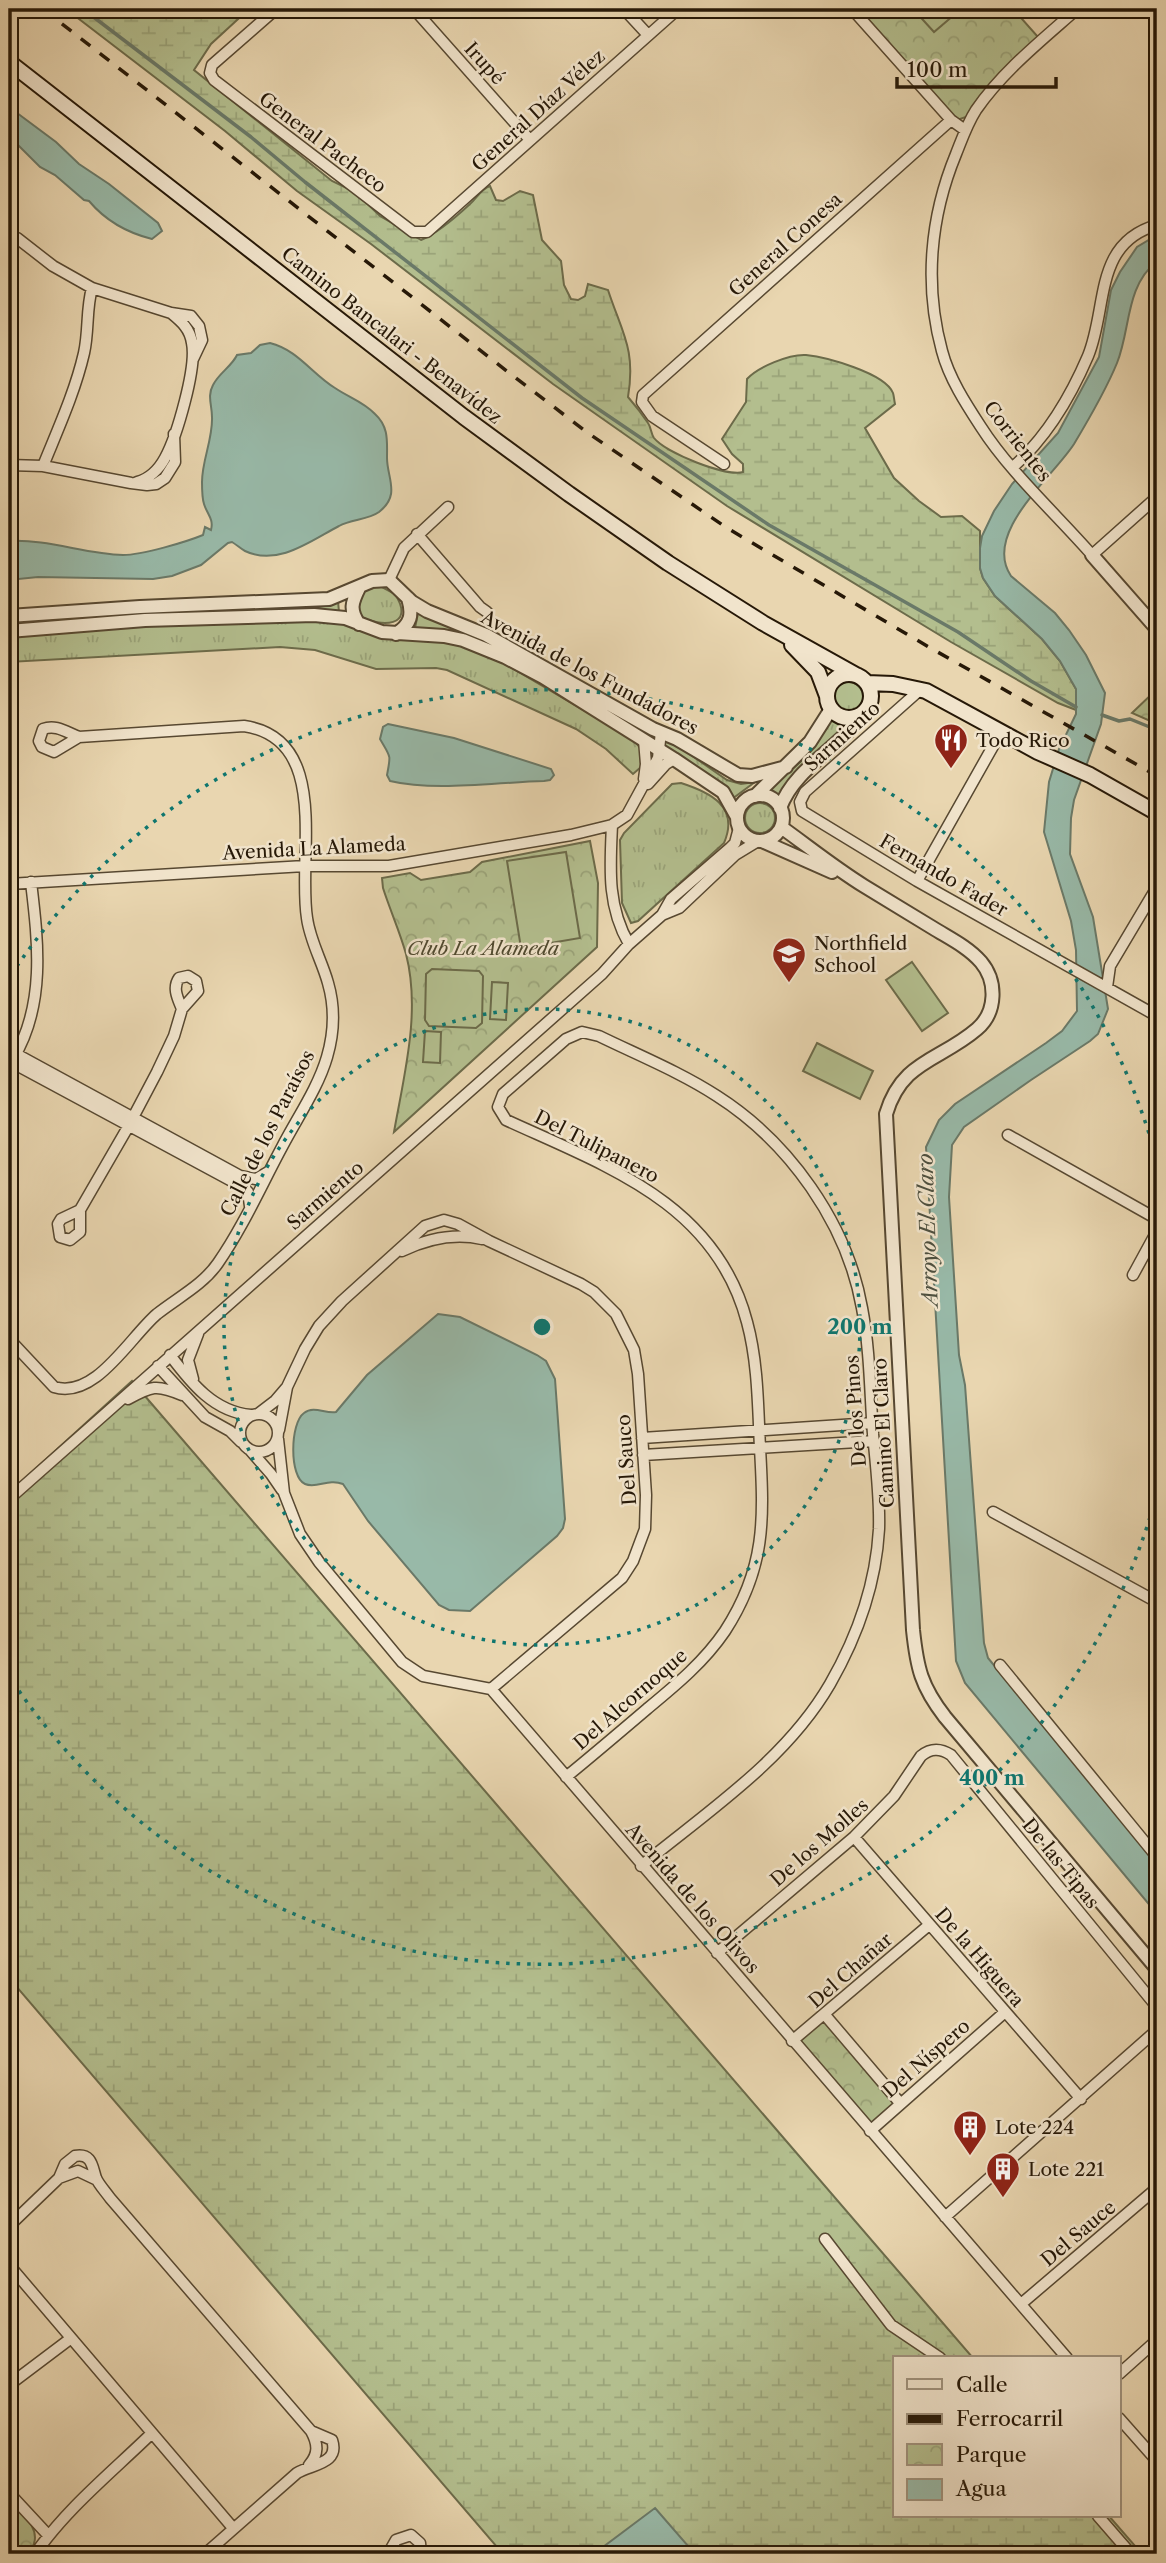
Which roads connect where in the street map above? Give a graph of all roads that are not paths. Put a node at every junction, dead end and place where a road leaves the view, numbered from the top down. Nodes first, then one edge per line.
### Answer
1 (276, 9) edge
2 (414, 9) edge
3 (624, 9) edge
4 (678, 9) edge
5 (852, 9) edge
6 (1077, 9) edge
7 (648, 35) junction
8 (9, 62) edge
9 (951, 120) junction
10 (965, 130) junction
11 (530, 140) junction
12 (1157, 225) edge
13 (420, 233) joint
14 (11, 235) edge
15 (92, 288) junction
16 (724, 464) dead end
17 (9, 465) edge
18 (43, 466) junction
19 (1015, 470) junction
20 (1157, 497) edge
21 (448, 507) dead end
22 (417, 534) junction
23 (1092, 555) junction
24 (389, 580) junction
25 (359, 587) junction
26 (408, 598) junction
27 (487, 612) dead end
28 (9, 616) edge
29 (763, 623) junction
30 (359, 624) junction
31 (1157, 629) edge
32 (9, 631) edge
33 (397, 634) junction
34 (862, 679) junction
35 (918, 689) junction
36 (830, 704) junction
37 (867, 708) junction
38 (661, 732) junction
39 (1001, 732) junction
40 (79, 737) dead end
41 (644, 740) junction
42 (659, 750) junction
43 (674, 759) junction
44 (786, 766) junction
45 (642, 789) junction
46 (755, 796) junction
47 (780, 808) junction
48 (1157, 813) edge
49 (806, 815) joint
50 (738, 822) junction
51 (612, 825) junction
52 (781, 827) junction
53 (760, 841) junction
54 (305, 866) junction
55 (917, 881) junction
56 (31, 882) junction
57 (9, 884) edge
58 (861, 884) junction
59 (1157, 887) edge
60 (662, 915) junction
61 (629, 944) junction
62 (1107, 987) junction
63 (182, 1009) dead end
64 (1157, 1016) edge
65 (12, 1060) edge
66 (498, 1107) joint
67 (130, 1122) junction
68 (1008, 1135) dead end
69 (268, 1172) junction
70 (250, 1207) junction
71 (79, 1210) dead end
72 (1157, 1219) edge
73 (1157, 1231) edge
74 (489, 1241) junction
75 (395, 1254) junction
76 (1133, 1275) dead end
77 (204, 1325) junction
78 (9, 1339) edge
79 (170, 1355) junction
80 (158, 1366) junction
81 (196, 1386) junction
82 (287, 1387) junction
83 (186, 1396) junction
84 (107, 1412) junction
85 (255, 1414) junction
86 (872, 1423) junction
87 (759, 1431) junction
88 (278, 1436) junction
89 (642, 1438) junction
90 (874, 1440) junction
91 (246, 1447) junction
92 (760, 1447) junction
93 (643, 1455) junction
94 (284, 1493) junction
95 (9, 1499) edge
96 (993, 1512) dead end
97 (1157, 1602) edge
98 (1000, 1665) dead end
99 (491, 1689) junction
100 (933, 1750) joint
101 (566, 1777) junction
102 (854, 1837) junction
103 (1157, 1857) edge
104 (641, 1866) junction
105 (929, 1925) junction
106 (717, 1953) junction
107 (1157, 1969) edge
108 (1157, 2007) edge
109 (1005, 2012) junction
110 (825, 2015) junction
111 (1157, 2030) edge
112 (792, 2041) junction
113 (1081, 2099) junction
114 (900, 2103) junction
115 (870, 2131) junction
116 (59, 2178) junction
117 (97, 2180) junction
118 (1157, 2188) edge
119 (945, 2217) junction
120 (9, 2226) edge
121 (825, 2239) dead end
122 (9, 2265) edge
123 (1021, 2304) junction
124 (70, 2339) junction
125 (1157, 2340) edge
126 (937, 2356) edge
127 (1065, 2356) edge
128 (1120, 2373) edge
129 (9, 2385) edge
130 (1120, 2419) edge
131 (311, 2431) junction
132 (152, 2433) junction
133 (1157, 2461) edge
134 (309, 2465) junction
135 (9, 2493) edge
136 (1100, 2518) edge
137 (233, 2528) junction
138 (48, 2535) junction
139 (9, 2551) edge
140 (13, 2554) edge
141 (35, 2554) edge
142 (205, 2554) edge
143 (388, 2554) edge
144 (421, 2554) edge
145 (1131, 2554) edge

1 - 13 street, General Pacheco
2 - 11 street, Irupé
3 - 7 street
4 - 7 street, General Díaz Vélez
5 - 9 street
6 - 10 street
7 - 11 street, General Díaz Vélez
8 - 29 main road, Camino Bancalari - Benavídez
9 - 10 street
9 - 16 street, General Conesa
10 - 19 street, Corrientes
11 - 13 street, General Díaz Vélez
12 - 19 street
14 - 15 street
15 - 18 street
15 - 18 street
17 - 18 street
19 - 23 street, Corrientes
20 - 23 street
21 - 22 street
22 - 24 street
22 - 27 street
23 - 31 street
24 - 25 street
24 - 26 street, Avenida de los Fundadores
25 - 28 street
25 - 30 street
26 - 33 street
26 - 38 street, Avenida de los Fundadores
29 - 34 main road, Camino Bancalari - Benavídez
29 - 36 main road, Camino Bancalari - Benavídez
30 - 32 street, Avenida de los Fundadores
30 - 33 street, Avenida de los Fundadores
33 - 41 street, Avenida de los Fundadores
34 - 35 main road
34 - 36 main road
34 - 37 main road
35 - 37 main road
35 - 39 main road
35 - 49 street, Sarmiento
36 - 37 main road
36 - 44 street
37 - 47 street
38 - 42 street
38 - 44 street, Avenida de los Fundadores
39 - 48 main road
39 - 55 street
40 - 54 street, Calle de los Paraísos
41 - 42 street, Avenida de los Fundadores
41 - 45 street
42 - 43 street, Avenida de los Fundadores
42 - 45 street
43 - 45 street
43 - 50 street, Avenida de los Fundadores
44 - 46 street
45 - 51 street
46 - 47 street
46 - 50 street
47 - 52 street
49 - 55 street, Fernando Fader
50 - 53 street
50 - 60 street, Sarmiento
51 - 54 street, Avenida La Alameda
51 - 61 street
52 - 53 street
52 - 58 street, Camino El Claro
53 - 58 street, Camino El Claro
53 - 60 street, Sarmiento
54 - 56 street, Avenida La Alameda
54 - 69 street, Calle de los Paraísos
55 - 62 street, Fernando Fader
56 - 57 street, Avenida La Alameda
56 - 65 street
58 - 107 street, Camino El Claro
59 - 62 street
60 - 61 street, Sarmiento
61 - 77 street, Sarmiento
62 - 64 street
63 - 67 street
65 - 67 street
66 - 86 street, De los Pinos
66 - 87 street, Del Tulipanero
67 - 69 street
67 - 70 street
67 - 71 street
68 - 72 street
69 - 70 street, Calle de los Paraísos
70 - 78 street, Calle de los Paraísos
73 - 76 street
74 - 75 street, Del Sauco
74 - 75 street, Del Sauco
74 - 89 street, Del Sauco
75 - 82 street, Del Sauco
77 - 79 street, Sarmiento
77 - 81 street
79 - 80 street, Sarmiento
79 - 81 street
80 - 83 street
80 - 84 street, Sarmiento
81 - 85 street
82 - 85 street
82 - 88 street
83 - 84 street
83 - 91 street
84 - 95 street, Sarmiento
85 - 88 street
85 - 91 street
86 - 87 street
86 - 90 street, De los Pinos
87 - 89 street
87 - 92 street, Del Tulipanero
88 - 91 street
88 - 94 street
89 - 93 street, Del Sauco
90 - 92 street
90 - 104 street, De los Pinos
91 - 94 street
92 - 93 street
92 - 101 street, Del Alcornoque
93 - 99 street, Del Sauco
94 - 99 street
96 - 97 street
98 - 103 street
99 - 101 street, Avenida de los Olivos
100 - 102 street, De los Molles
100 - 108 street, De las Tipas
101 - 104 street, Avenida de los Olivos
102 - 105 street, De la Higuera
102 - 106 street, De los Molles
104 - 106 street, Avenida de los Olivos
105 - 109 street, De la Higuera
105 - 110 street, Del Chañar
106 - 112 street, Avenida de los Olivos
109 - 113 street, De la Higuera
109 - 114 street, Del Níspero
110 - 112 street, Del Chañar
110 - 114 street
111 - 113 street
112 - 115 street, Avenida de los Olivos
113 - 119 street
114 - 115 street, Del Níspero
115 - 119 street, Avenida de los Olivos
116 - 117 street
116 - 117 street
116 - 120 street
117 - 131 street
118 - 123 street, Del Sauce
119 - 123 street, Avenida de los Olivos
121 - 126 street
122 - 124 street
123 - 127 street, Avenida de los Olivos
124 - 129 street
124 - 132 street
125 - 128 street
130 - 133 street
131 - 134 street
131 - 134 street
132 - 137 street
132 - 138 street
134 - 137 street
135 - 138 street
136 - 145 street
137 - 142 street
138 - 141 street
139 - 140 street
143 - 144 street

